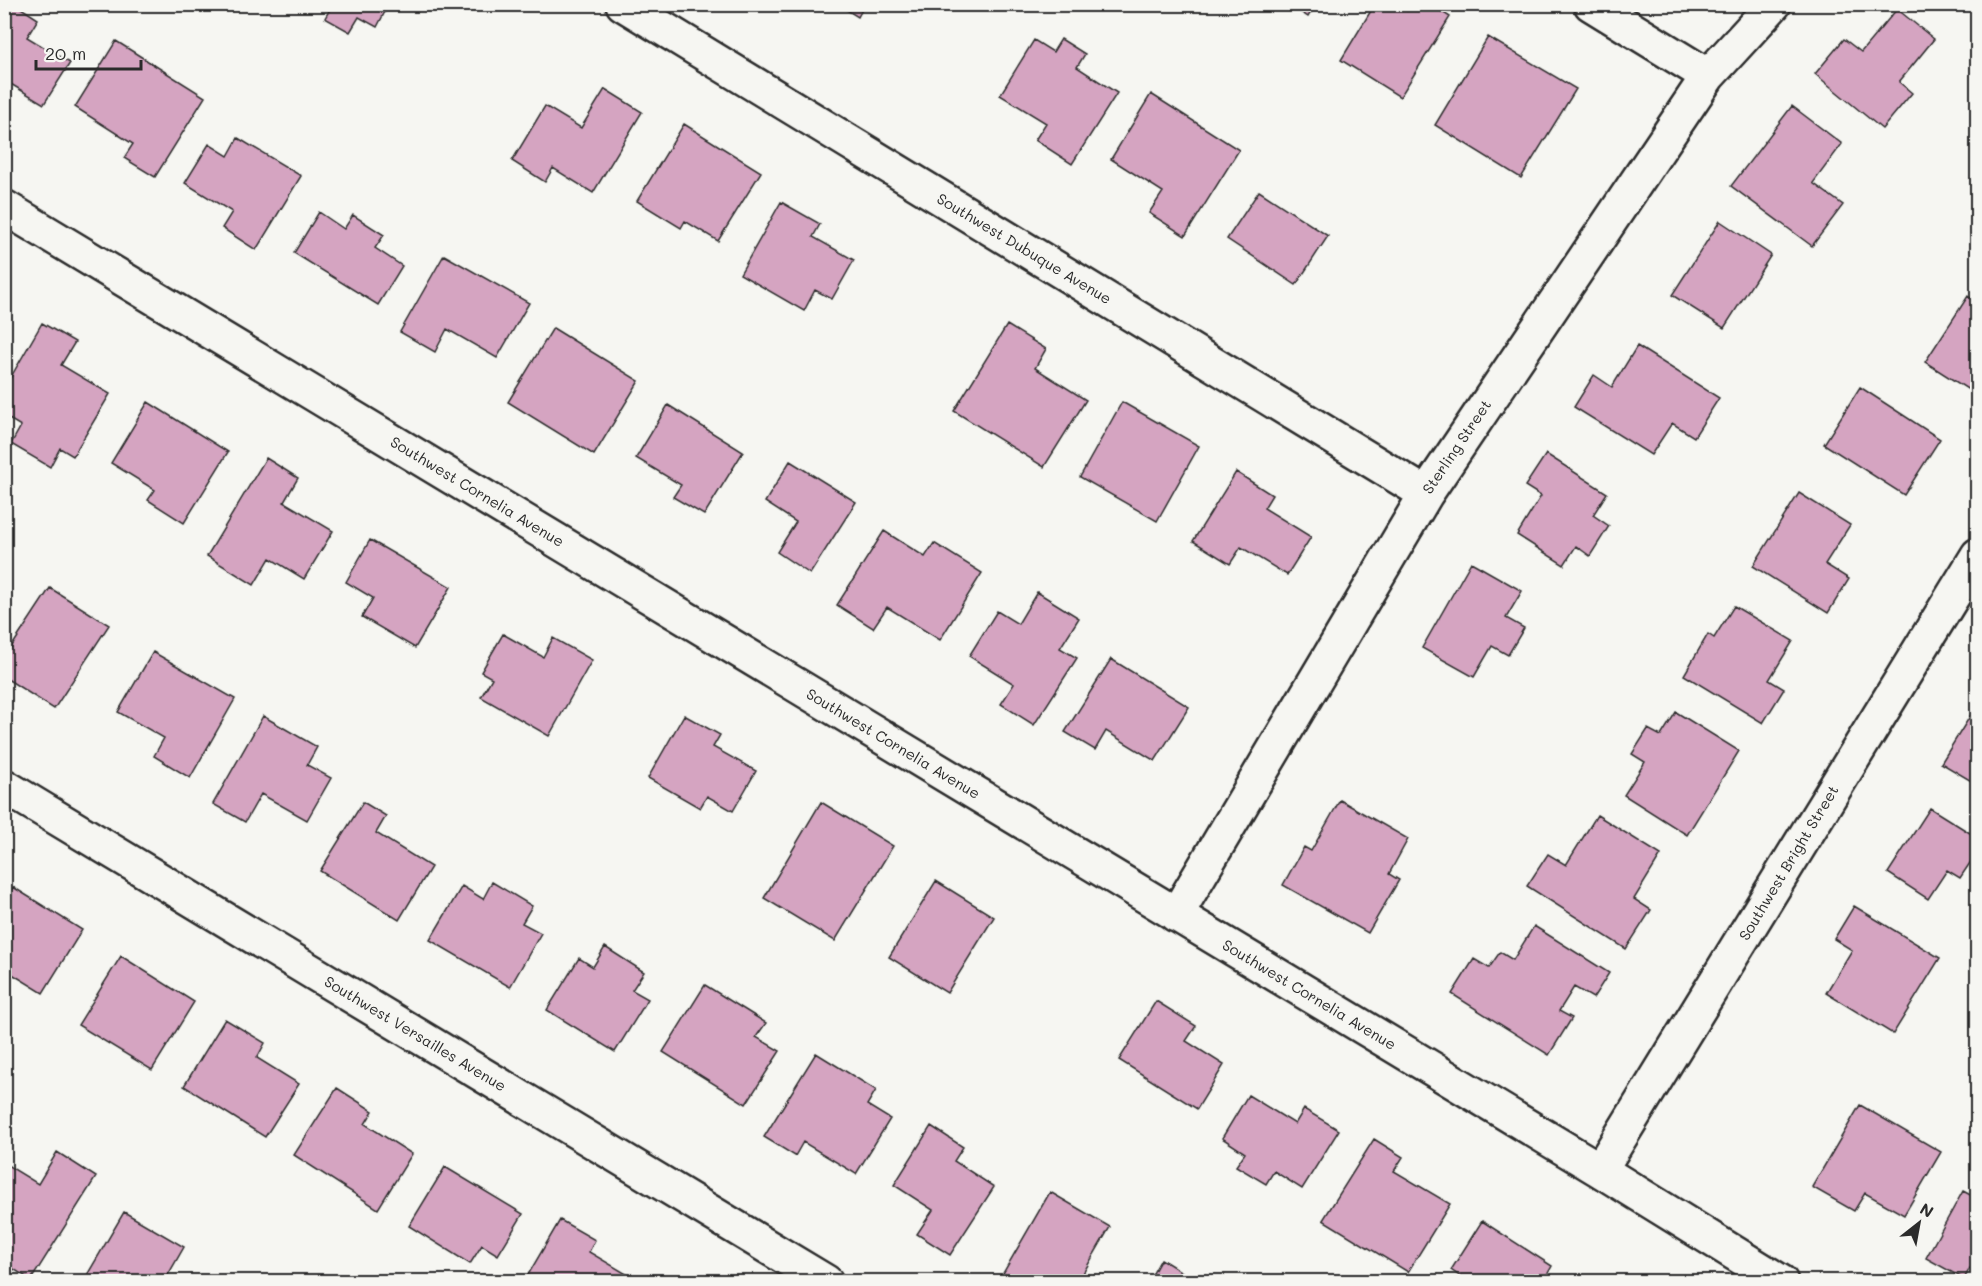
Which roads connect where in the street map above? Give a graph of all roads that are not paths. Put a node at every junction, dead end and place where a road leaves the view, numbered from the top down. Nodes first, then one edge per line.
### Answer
1 (623, 4) edge
2 (1592, 4) edge
3 (1774, 4) edge
4 (1708, 75) junction
5 (4, 207) edge
6 (1425, 494) junction
7 (1977, 555) edge
8 (4, 786) edge
9 (1176, 915) junction
10 (1600, 1170) junction
11 (826, 1281) edge
12 (1781, 1281) edge

1 - 6 street, Southwest Dubuque Avenue
2 - 4 street
3 - 4 street, Sterling Street
4 - 6 street, Sterling Street
5 - 9 street, Southwest Cornelia Avenue
6 - 9 street, Sterling Street
7 - 10 street, Southwest Bright Street
8 - 11 street, Southwest Versailles Avenue
9 - 10 street, Southwest Cornelia Avenue
10 - 12 street, Southwest Cornelia Avenue

